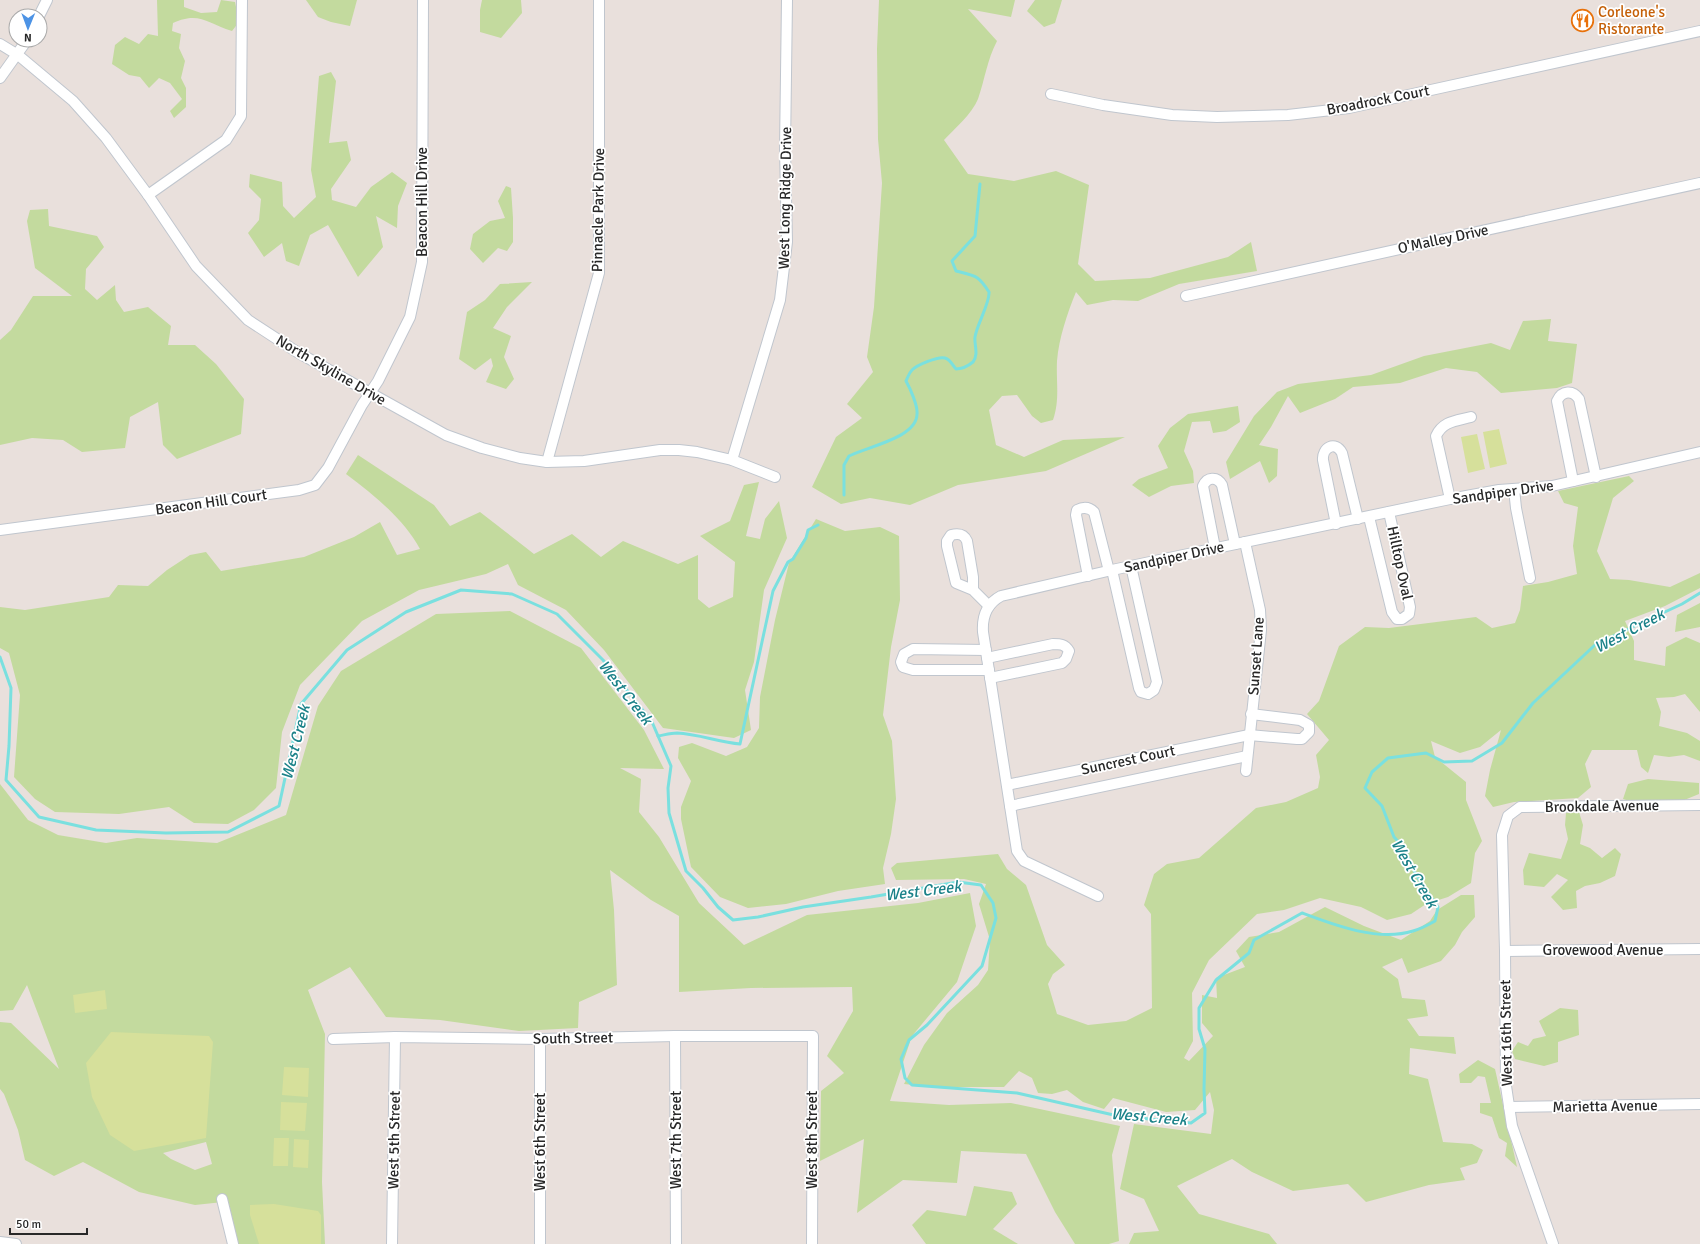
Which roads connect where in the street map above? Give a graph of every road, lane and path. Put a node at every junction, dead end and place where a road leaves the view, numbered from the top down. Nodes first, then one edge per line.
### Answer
1 (242, 0) edge
2 (423, 0) edge
3 (600, 0) edge
4 (787, 0) edge
5 (1700, 31) edge
6 (0, 44) edge
7 (22, 48) edge
8 (18, 55) junction
9 (0, 78) edge
10 (1051, 94) dead end
11 (1700, 183) edge
12 (148, 195) junction
13 (1186, 296) dead end
14 (370, 393) junction
15 (1471, 417) dead end
16 (1700, 452) edge
17 (732, 460) junction
18 (547, 462) junction
19 (775, 477) dead end
20 (1596, 477) junction
21 (1573, 481) junction
22 (1514, 489) junction
23 (1450, 499) junction
24 (1389, 512) junction
25 (1369, 517) junction
26 (1358, 519) junction
27 (1336, 524) junction
28 (0, 530) edge
29 (1240, 543) junction
30 (1215, 548) junction
31 (1131, 566) junction
32 (1110, 570) junction
33 (1088, 576) junction
34 (1530, 578) dead end
35 (973, 590) junction
36 (989, 606) junction
37 (986, 654) junction
38 (989, 674) junction
39 (1251, 714) junction
40 (1249, 735) junction
41 (1247, 756) junction
42 (1246, 772) dead end
43 (1007, 785) junction
44 (1700, 805) edge
45 (1010, 806) junction
46 (1508, 816) joint
47 (1098, 896) dead end
48 (1700, 949) edge
49 (1505, 951) junction
50 (675, 1036) junction
51 (813, 1036) joint
52 (395, 1037) junction
53 (332, 1039) dead end
54 (540, 1039) junction
55 (1700, 1104) edge
56 (1509, 1107) junction
57 (222, 1199) dead end
58 (0, 1242) edge
59 (16, 1244) edge
60 (233, 1244) edge
61 (392, 1244) edge
62 (540, 1244) edge
63 (676, 1244) edge
64 (812, 1244) edge
65 (1553, 1244) edge

1 - 12 street
2 - 14 street, Beacon Hill Drive
3 - 18 street, Pinnacle Park Drive
4 - 17 street, West Long Ridge Drive
5 - 10 street, Broadrock Court
6 - 8 street, North Skyline Drive
7 - 8 street
8 - 9 street
8 - 12 street, North Skyline Drive
11 - 13 street, O'Malley Drive
12 - 14 street, North Skyline Drive
14 - 18 street, North Skyline Drive
14 - 28 street, Beacon Hill Court
15 - 23 street
16 - 20 street, Sandpiper Drive
17 - 18 street, North Skyline Drive
17 - 19 street, North Skyline Drive
20 - 21 street, Sandpiper Drive
20 - 21 street
21 - 22 street, Sandpiper Drive
22 - 23 street, Sandpiper Drive
22 - 34 street
23 - 24 street, Sandpiper Drive
24 - 25 street, Sandpiper Drive
24 - 25 street, Hilltop Oval
25 - 26 street, Sandpiper Drive
26 - 27 street, Sandpiper Drive
26 - 27 street
27 - 29 street, Sandpiper Drive
29 - 30 street, Sandpiper Drive
29 - 30 street, Sunset Lane
29 - 39 street, Sunset Lane
30 - 31 street, Sandpiper Drive
31 - 32 street, Sandpiper Drive
31 - 32 street
32 - 33 street, Sandpiper Drive
32 - 33 street
33 - 36 street, Sandpiper Drive
35 - 35 street
35 - 36 street
36 - 37 street
37 - 38 street
37 - 38 street
37 - 38 street
38 - 43 street
39 - 40 street, Sunset Lane
39 - 40 street, Suncrest Court
40 - 41 street, Sunset Lane
40 - 43 street, Suncrest Court
41 - 42 street, Sunset Lane
41 - 45 street
43 - 45 street
44 - 46 street, Brookdale Avenue
45 - 47 street
46 - 49 street, West 16th Street
48 - 49 street, Grovewood Avenue
49 - 56 street, West 16th Street
50 - 51 street, South Street
50 - 54 street, South Street
50 - 63 street, West 7th Street
51 - 64 street, West 8th Street
52 - 53 street, South Street
52 - 54 street, South Street
52 - 61 street, West 5th Street
54 - 62 street, West 6th Street
55 - 56 street, Marietta Avenue
56 - 65 street, West 16th Street
57 - 60 street
58 - 59 street

